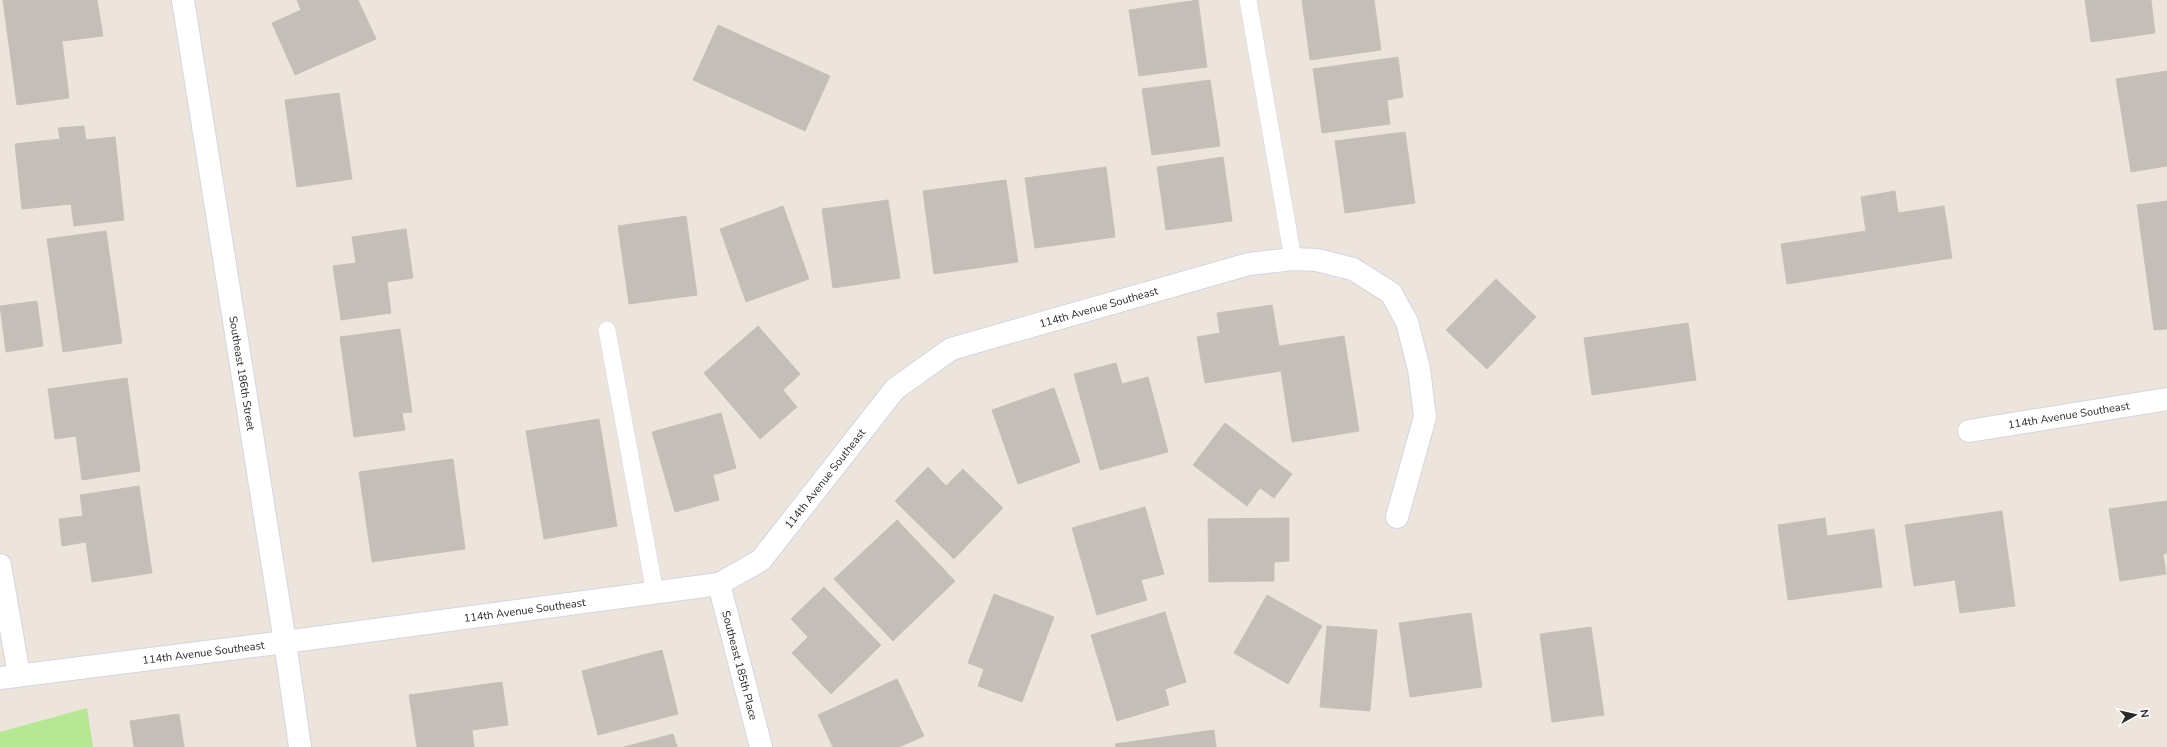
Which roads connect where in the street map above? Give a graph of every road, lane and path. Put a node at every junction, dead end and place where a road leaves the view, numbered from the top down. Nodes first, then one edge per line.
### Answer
1 (183, 0) edge
2 (1248, 0) edge
3 (1293, 259) junction
4 (607, 330) dead end
5 (2167, 399) edge
6 (1969, 431) dead end
7 (1397, 517) dead end
8 (0, 565) edge
9 (719, 584) junction
10 (655, 593) junction
11 (285, 642) junction
12 (9, 677) edge
13 (300, 747) edge
14 (761, 747) edge

1 - 11 street, Southeast 186th Street
2 - 3 lane
3 - 7 street, 114th Avenue Southeast
3 - 9 street, 114th Avenue Southeast
4 - 10 lane
5 - 6 street, 114th Avenue Southeast
8 - 12 street
9 - 10 street, 114th Avenue Southeast
9 - 14 street, Southeast 185th Place
10 - 11 street, 114th Avenue Southeast
11 - 12 street, 114th Avenue Southeast
11 - 13 street, Southeast 186th Street

